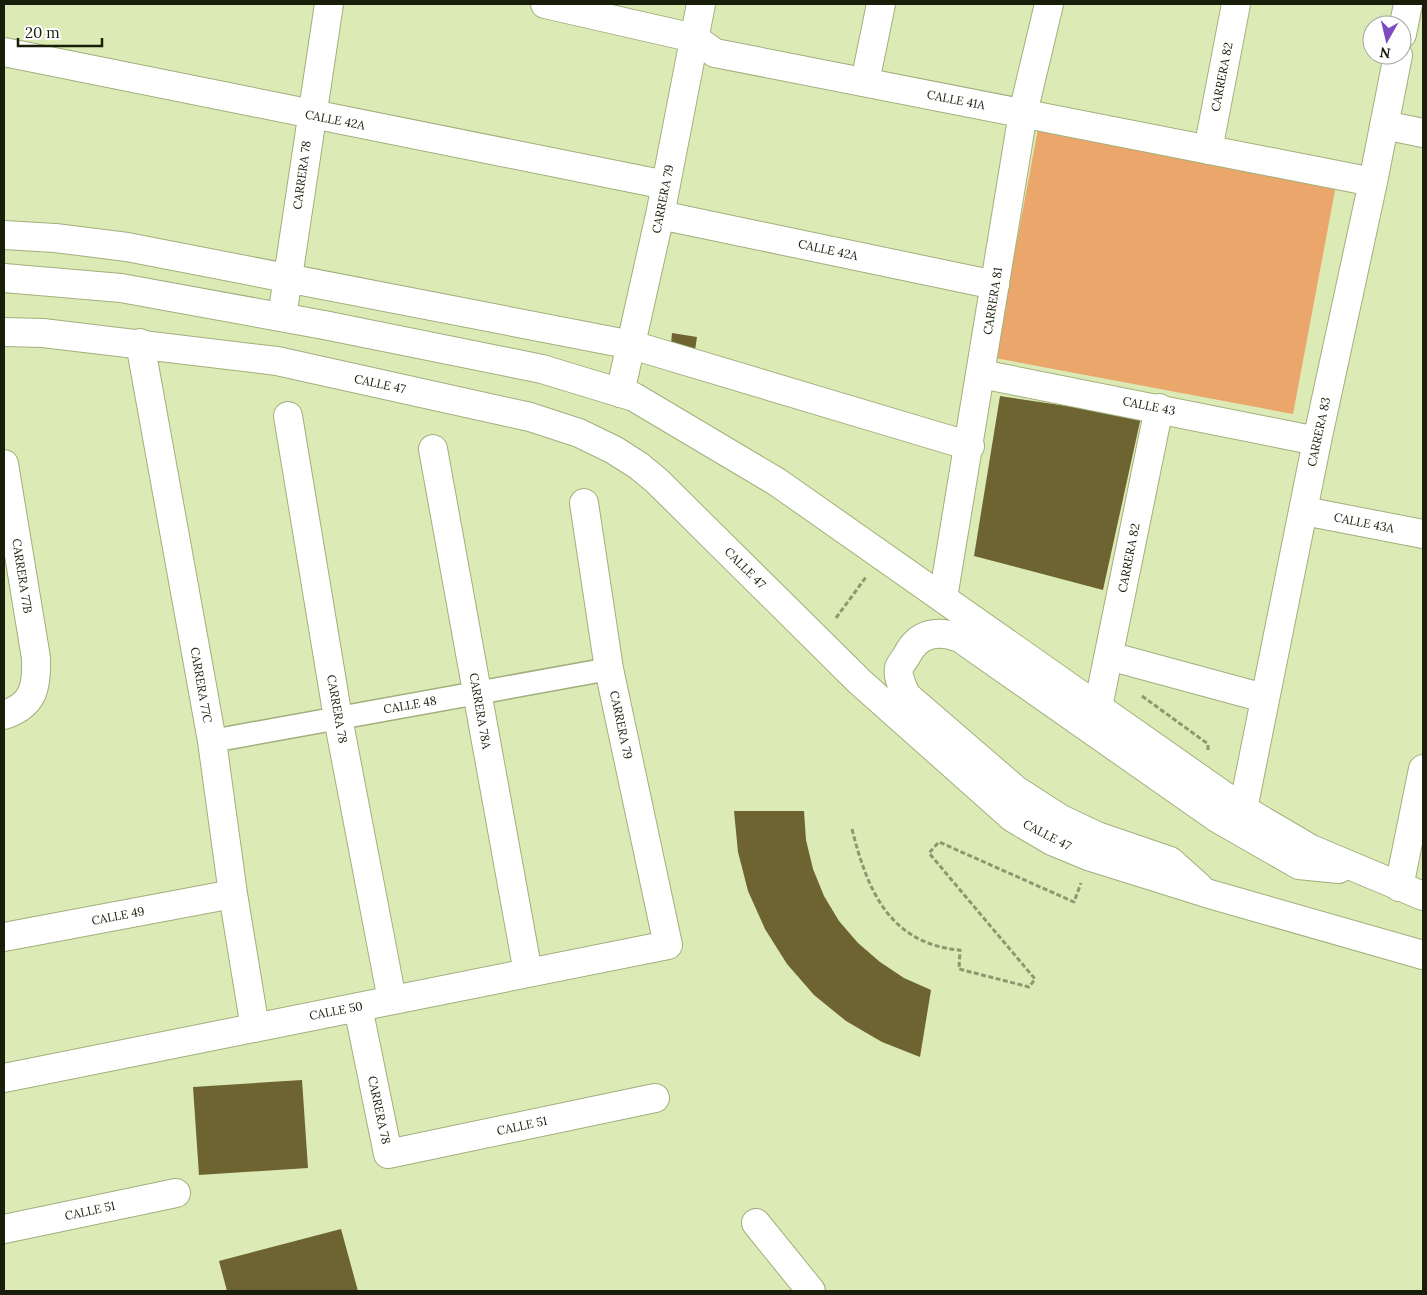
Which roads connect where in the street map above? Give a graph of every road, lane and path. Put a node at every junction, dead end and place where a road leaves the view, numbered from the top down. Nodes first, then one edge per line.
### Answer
1 (329, 4) edge
2 (545, 4) edge
3 (701, 4) edge
4 (881, 4) edge
5 (1048, 4) edge
6 (1236, 4) edge
7 (694, 38) junction
8 (4, 52) edge
9 (1396, 65) edge
10 (865, 82) junction
11 (1023, 113) junction
12 (311, 115) junction
13 (1384, 125) junction
14 (1423, 133) edge
15 (1208, 150) junction
16 (1373, 182) junction
17 (666, 185) junction
18 (660, 215) junction
19 (4, 235) edge
20 (4, 278) edge
21 (287, 278) junction
22 (995, 285) junction
23 (282, 317) junction
24 (4, 332) edge
25 (140, 344) junction
26 (632, 345) junction
27 (981, 374) junction
28 (620, 393) junction
29 (1159, 408) junction
30 (288, 416) dead end
31 (1317, 441) junction
32 (970, 446) junction
33 (434, 448) dead end
34 (4, 464) edge
35 (584, 503) dead end
36 (1304, 511) junction
37 (1423, 534) edge
38 (882, 556) junction
39 (943, 598) junction
40 (819, 641) junction
41 (1110, 656) junction
42 (609, 669) junction
43 (477, 693) junction
44 (1264, 698) junction
45 (1098, 707) junction
46 (4, 715) edge
47 (338, 718) junction
48 (212, 742) junction
49 (1423, 769) edge
50 (1243, 809) junction
51 (852, 829) dead end
52 (1091, 857) junction
53 (1364, 871) junction
54 (1411, 892) edge
55 (1206, 893) junction
56 (233, 894) junction
57 (4, 936) edge
58 (668, 945) joint
59 (1423, 955) edge
60 (528, 973) junction
61 (392, 1000) junction
62 (358, 1007) junction
63 (255, 1028) junction
64 (4, 1078) edge
65 (655, 1098) dead end
66 (388, 1154) joint
67 (176, 1193) dead end
68 (756, 1223) dead end
69 (4, 1229) edge
70 (811, 1291) edge

1 - 12 street, CARRERA 78
2 - 7 street, CALLE 41A
3 - 7 street, CARRERA 79
4 - 10 street
5 - 11 street, CARRERA 81
6 - 15 street, CARRERA 82
7 - 10 street, CALLE 41A
7 - 17 street, CARRERA 79
8 - 12 street, CALLE 42A
9 - 13 street, CARRERA 83
10 - 11 street, CALLE 41A
11 - 15 street, CALLE 41A
11 - 22 street, CARRERA 81
12 - 17 street, CALLE 42A
12 - 21 street, CARRERA 78
13 - 14 street
13 - 16 street, CARRERA 83
15 - 16 street, CALLE 41A
16 - 31 street, CARRERA 83
17 - 18 street, CARRERA 79
18 - 22 street, CALLE 42A
18 - 26 street, CARRERA 79
19 - 21 street
20 - 23 street
21 - 23 street, CARRERA 78
21 - 26 street
22 - 27 street, CARRERA 81
23 - 28 street
24 - 25 street, CALLE 47
25 - 40 street, CALLE 47
25 - 48 street, CARRERA 77C
26 - 28 street, CARRERA 79
26 - 32 street
27 - 29 street, CALLE 43
27 - 32 street, CARRERA 81
28 - 38 street
29 - 31 street, CALLE 43
29 - 41 street, CARRERA 82
30 - 47 street, CARRERA 78
31 - 36 street, CARRERA 83
32 - 39 street, CARRERA 81
33 - 43 street, CARRERA 78A
34 - 46 street, CARRERA 77B
35 - 42 street, CARRERA 79
36 - 37 street, CALLE 43A
36 - 44 street, CARRERA 83
38 - 39 street
38 - 40 path
39 - 45 street
40 - 52 street, CALLE 47
41 - 44 street
41 - 45 street, CARRERA 82
42 - 43 street, CALLE 48
42 - 58 street, CARRERA 79
43 - 47 street, CALLE 48
43 - 60 street, CARRERA 78A
44 - 50 street, CARRERA 83
45 - 50 street
47 - 48 street, CALLE 48
47 - 61 street, CARRERA 78
48 - 56 street, CARRERA 77C
49 - 54 street
50 - 53 street
51 - 52 path
52 - 55 street, CALLE 47
53 - 54 street
53 - 55 street
55 - 59 street, CALLE 47
56 - 57 street, CALLE 49
56 - 63 street, CARRERA 77C
58 - 60 street, CALLE 50
60 - 61 street, CALLE 50
61 - 62 street, CALLE 50
62 - 63 street, CALLE 50
62 - 66 street, CARRERA 78
63 - 64 street, CALLE 50
65 - 66 street, CALLE 51
67 - 69 street, CALLE 51
68 - 70 street

